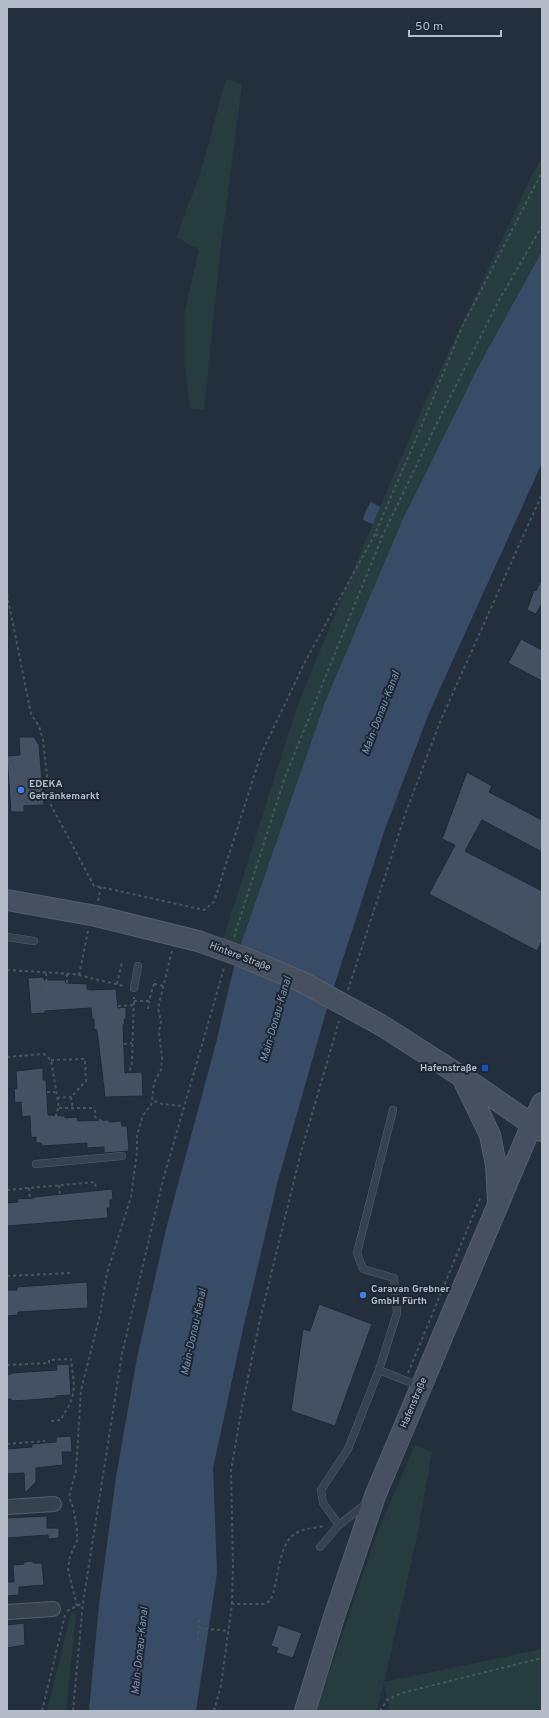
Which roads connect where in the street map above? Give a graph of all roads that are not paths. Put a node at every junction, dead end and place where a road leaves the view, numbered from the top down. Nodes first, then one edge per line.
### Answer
1 (7, 900) edge
2 (7, 937) edge
3 (34, 941) dead end
4 (138, 966) dead end
5 (134, 988) road end
6 (462, 1077) junction
7 (542, 1103) edge
8 (393, 1110) dead end
9 (537, 1128) edge
10 (122, 1156) dead end
11 (36, 1164) dead end
12 (498, 1205) junction
13 (379, 1370) junction
14 (413, 1383) junction
15 (375, 1496) junction
16 (54, 1504) dead end
17 (7, 1507) edge
18 (339, 1525) junction
19 (320, 1547) dead end
20 (54, 1609) dead end
21 (7, 1612) edge
22 (306, 1711) edge

1 - 6 street, Hintere Straße, bridge
2 - 3 lane
4 - 5 lane
6 - 9 street, Hintere Straße
6 - 12 street
7 - 9 street, Hafenstraße
8 - 13 lane
9 - 12 street, Hafenstraße
10 - 11 lane
12 - 14 street, Hafenstraße
13 - 14 lane
13 - 18 lane
14 - 15 street, Hafenstraße
15 - 18 lane
15 - 22 street, Hafenstraße
16 - 17 street
18 - 19 lane
20 - 21 street

